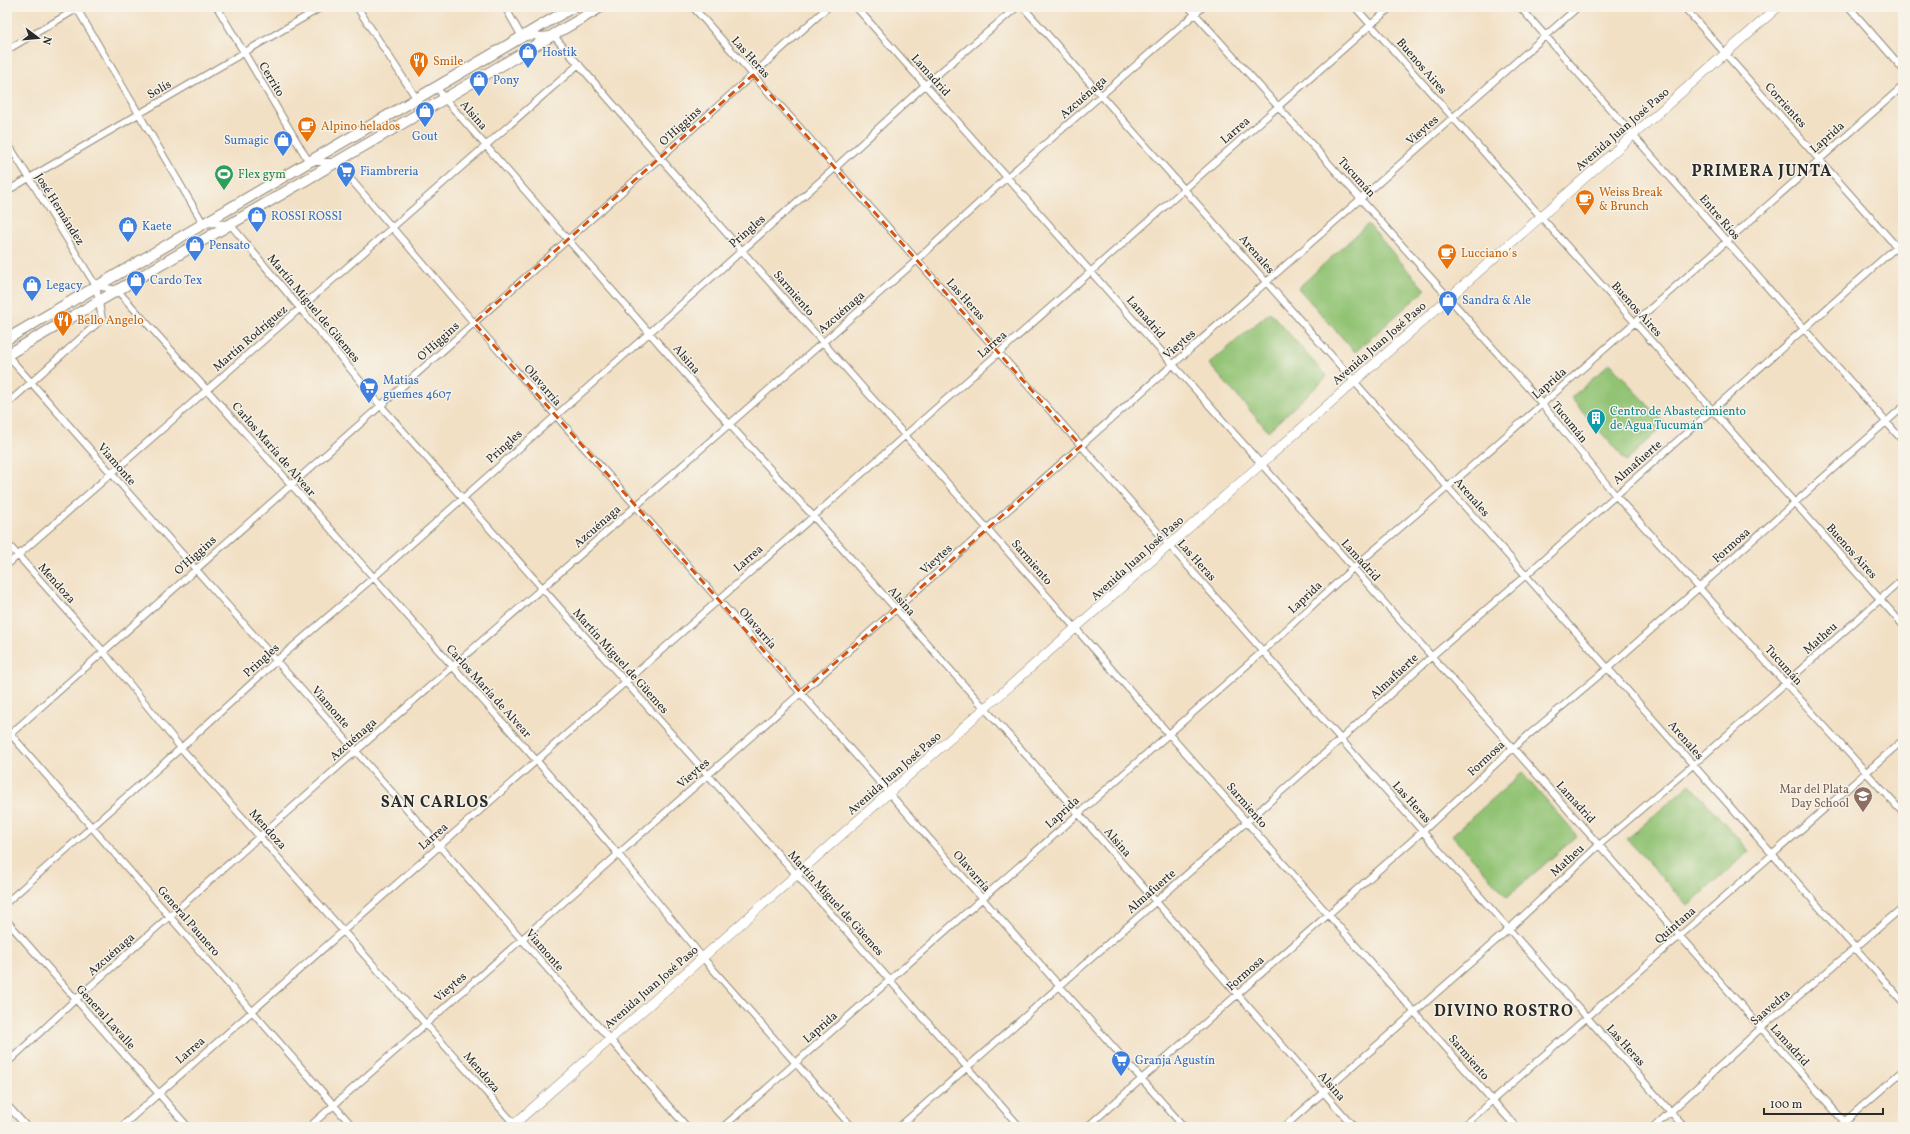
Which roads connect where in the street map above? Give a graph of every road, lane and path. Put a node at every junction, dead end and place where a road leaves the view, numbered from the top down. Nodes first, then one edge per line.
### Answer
1 (217, 7) edge
2 (322, 7) edge
3 (357, 7) edge
4 (505, 7) edge
5 (573, 7) edge
6 (601, 7) edge
7 (693, 7) edge
8 (828, 7) edge
9 (856, 7) edge
10 (1017, 7) edge
11 (1023, 7) edge
12 (1189, 7) edge
13 (1203, 7) edge
14 (1355, 7) edge
15 (1391, 7) edge
16 (1520, 7) edge
17 (1578, 7) edge
18 (1684, 7) edge
19 (1778, 7) edge
20 (1849, 7) edge
21 (77, 8) edge
22 (1196, 14) junction
23 (1371, 25) junction
24 (554, 35) junction
25 (1545, 36) junction
26 (522, 37) junction
27 (7, 50) edge
28 (243, 52) junction
29 (1725, 54) junction
30 (579, 64) junction
31 (1903, 69) edge
32 (753, 75) junction
33 (925, 85) junction
34 (1903, 86) edge
35 (437, 87) junction
36 (1102, 96) junction
37 (416, 98) junction
38 (444, 98) junction
39 (1279, 106) junction
40 (424, 110) junction
41 (138, 114) junction
42 (1452, 118) junction
43 (1633, 135) junction
44 (7, 142) edge
45 (486, 146) junction
46 (660, 158) junction
47 (1819, 159) junction
48 (309, 162) junction
49 (336, 162) junction
50 (835, 168) junction
51 (1006, 177) junction
52 (28, 179) junction
53 (1185, 188) junction
54 (7, 191) edge
55 (1361, 199) junction
56 (1540, 217) junction
57 (203, 224) junction
58 (230, 224) junction
59 (392, 228) junction
60 (567, 239) junction
61 (1726, 241) junction
62 (1903, 241) edge
63 (1896, 247) junction
64 (742, 250) junction
65 (1903, 254) edge
66 (917, 260) junction
67 (1091, 271) junction
68 (1267, 282) junction
69 (96, 286) junction
70 (116, 290) junction
71 (1449, 298) junction
72 (99, 301) junction
73 (301, 309) junction
74 (1634, 322) junction
75 (474, 323) junction
76 (1804, 329) junction
77 (649, 333) junction
78 (7, 339) edge
79 (823, 342) junction
80 (999, 353) junction
81 (7, 355) edge
82 (1173, 365) junction
83 (1355, 381) junction
84 (31, 382) junction
85 (207, 390) junction
86 (7, 404) edge
87 (1542, 404) junction
88 (381, 406) junction
89 (1903, 407) edge
90 (1713, 410) junction
91 (555, 416) junction
92 (1886, 422) junction
93 (730, 425) junction
94 (906, 435) junction
95 (1903, 441) edge
96 (1081, 446) junction
97 (1261, 464) junction
98 (111, 474) junction
99 (291, 485) junction
100 (1448, 487) junction
101 (1616, 496) junction
102 (462, 498) junction
103 (1795, 503) junction
104 (636, 507) junction
105 (813, 516) junction
106 (987, 528) junction
107 (7, 543) edge
108 (1169, 545) junction
109 (18, 555) junction
110 (7, 565) edge
111 (1353, 568) junction
112 (196, 570) junction
113 (1526, 575) junction
114 (373, 578) junction
115 (1903, 579) edge
116 (1699, 588) junction
117 (543, 589) junction
118 (718, 599) junction
119 (1880, 599) junction
120 (895, 610) junction
121 (1903, 625) edge
122 (1075, 628) junction
123 (104, 651) junction
124 (1263, 651) junction
125 (1432, 656) junction
126 (276, 661) junction
127 (454, 667) junction
128 (1608, 668) junction
129 (625, 682) junction
130 (1786, 684) junction
131 (800, 693) junction
132 (984, 709) junction
133 (8, 734) edge
134 (1168, 734) junction
135 (1341, 739) junction
136 (1903, 740) edge
137 (181, 748) junction
138 (1513, 748) junction
139 (356, 751) junction
140 (536, 760) junction
141 (1693, 765) junction
142 (1866, 772) junction
143 (708, 775) junction
144 (889, 793) junction
145 (1078, 813) junction
146 (1903, 813) edge
147 (1246, 822) junction
148 (92, 827) junction
149 (1423, 831) junction
150 (260, 837) junction
151 (439, 845) junction
152 (1599, 845) junction
153 (618, 854) junction
154 (1772, 854) junction
155 (796, 875) junction
156 (982, 898) junction
157 (7, 902) edge
158 (1156, 902) junction
159 (1903, 907) edge
160 (1328, 914) junction
161 (170, 917) junction
162 (7, 921) edge
163 (1509, 929) junction
164 (343, 930) junction
165 (1679, 936) junction
166 (521, 939) junction
167 (1856, 949) junction
168 (703, 958) junction
169 (890, 980) junction
170 (1059, 986) junction
171 (1237, 994) junction
172 (76, 999) junction
173 (1903, 1002) edge
174 (252, 1010) junction
175 (1414, 1012) junction
176 (1587, 1017) junction
177 (425, 1024) junction
178 (1761, 1028) junction
179 (610, 1040) junction
180 (7, 1063) edge
181 (796, 1063) junction
182 (967, 1067) junction
183 (1903, 1071) edge
184 (1141, 1079) junction
185 (1323, 1092) junction
186 (159, 1093) junction
187 (1492, 1100) junction
188 (7, 1105) edge
189 (334, 1105) junction
190 (1671, 1112) junction
191 (1844, 1121) junction
192 (514, 1126) edge
193 (27, 1127) edge
194 (121, 1127) edge
195 (188, 1127) edge
196 (308, 1127) edge
197 (354, 1127) edge
198 (687, 1127) edge
199 (724, 1127) edge
200 (852, 1127) edge
201 (899, 1127) edge
202 (1020, 1127) edge
203 (1087, 1127) edge
204 (1184, 1127) edge
205 (1284, 1127) edge
206 (1354, 1127) edge
207 (1462, 1127) edge
208 (1516, 1127) edge
209 (1654, 1127) edge
210 (1684, 1127) edge
211 (1838, 1127) edge
212 (1849, 1127) edge

1 - 28 street, Cerrito
2 - 28 street, Solís
3 - 37 street
4 - 26 street
5 - 26 main road
6 - 24 main road
7 - 32 street, Las Heras
8 - 32 street, O'Higgins
9 - 33 street, Lamadrid
10 - 33 street, Pringles
11 - 36 street, Arenales
12 - 22 street, Tucumán
13 - 22 street, Azcuénaga
14 - 23 street, Buenos Aires
15 - 23 street, Larrea
16 - 25 street, Entre Ríos
17 - 25 street, Vieytes
18 - 29 street, Corrientes
19 - 29 main road, Avenida Juan José Paso
20 - 31 street
21 - 27 street
21 - 41 street
22 - 36 street, Azcuénaga
22 - 39 street, Tucumán
23 - 39 street, Larrea
23 - 42 street, Buenos Aires
24 - 26 street
24 - 30 street, Sarmiento
24 - 38 main road
25 - 42 street, Vieytes
25 - 43 street, Entre Ríos
26 - 35 main road
28 - 41 street, Solís
28 - 48 street, Cerrito
29 - 43 main road, Avenida Juan José Paso
29 - 47 street, Corrientes
30 - 45 street, Martín Rodríguez
30 - 46 street, Sarmiento
32 - 46 street, O'Higgins
32 - 50 street, Las Heras
33 - 50 street, Pringles
33 - 51 street, Lamadrid
34 - 47 street, Laprida
35 - 37 main road
35 - 38 street, Alsina
36 - 51 street, Azcuénaga
36 - 53 street, Arenales
37 - 40 street
37 - 48 main road
38 - 40 main road
38 - 45 street, Alsina
39 - 53 street, Larrea
39 - 55 street, Tucumán
40 - 49 main road
41 - 52 street, Solís
41 - 57 street
42 - 55 street, Vieytes
42 - 56 street, Buenos Aires
43 - 56 main road, Avenida Juan José Paso
43 - 61 street, Entre Ríos
44 - 52 street, José Hernández
45 - 59 street, Martín Rodríguez
45 - 60 street, Alsina
46 - 60 street, O'Higgins
46 - 64 street, Sarmiento
47 - 61 street, Laprida
47 - 63 street, Corrientes
48 - 49 street
48 - 57 main road
49 - 58 main road
49 - 59 street, Olavarría
50 - 64 street, Pringles
50 - 66 street, Las Heras
51 - 66 street, Azcuénaga
51 - 67 street, Lamadrid
52 - 54 street, Solís
52 - 69 street, José Hernández
53 - 67 street, Larrea
53 - 68 street, Arenales
55 - 68 street, Vieytes
55 - 71 street, Tucumán
56 - 71 main road, Avenida Juan José Paso
56 - 74 street, Buenos Aires
57 - 58 street
57 - 69 main road
58 - 70 main road
58 - 73 street, Martín Miguel de Güemes
59 - 73 street, Martín Rodríguez
59 - 75 street, Olavarría
60 - 75 street, O'Higgins
60 - 77 street, Alsina
61 - 74 street, Laprida
61 - 76 street, Entre Ríos
62 - 63 street, Almafuerte
63 - 65 street, Corrientes
63 - 76 street, Almafuerte
64 - 77 street, Pringles
64 - 79 street, Sarmiento
66 - 79 street, Azcuénaga
66 - 80 street, Las Heras
67 - 80 street, Larrea
67 - 82 street, Lamadrid
68 - 82 street, Vieytes
68 - 83 street, Arenales
69 - 70 street
69 - 72 street
69 - 78 main road
70 - 72 main road
70 - 85 street, Carlos María de Alvear
71 - 83 main road, Avenida Juan José Paso
71 - 87 street, Tucumán
72 - 81 main road
72 - 84 street
73 - 85 street, Martín Rodríguez
73 - 88 street, Martín Miguel de Güemes
74 - 87 street, Laprida
74 - 90 street, Buenos Aires
75 - 88 street, O'Higgins
75 - 91 street, Olavarría
76 - 90 street, Almafuerte
76 - 92 street, Entre Ríos
77 - 91 street, Pringles
77 - 93 street, Alsina
79 - 93 street, Azcuénaga
79 - 94 street, Sarmiento
80 - 94 street, Larrea
80 - 96 street, Las Heras
81 - 84 street, Viamonte
82 - 96 street, Vieytes
82 - 97 street, Lamadrid
83 - 97 main road, Avenida Juan José Paso
83 - 100 street, Arenales
84 - 86 street
84 - 98 street, Viamonte
85 - 98 street, Martín Rodríguez
85 - 99 street, Carlos María de Alvear
87 - 100 street, Laprida
87 - 101 street, Tucumán
88 - 99 street, O'Higgins
88 - 102 street, Martín Miguel de Güemes
89 - 92 street, Formosa
90 - 101 street, Almafuerte
90 - 103 street, Buenos Aires
91 - 102 street, Pringles
91 - 104 street, Olavarría
92 - 95 street, Entre Ríos
92 - 103 street, Formosa
93 - 104 street, Azcuénaga
93 - 105 street, Alsina
94 - 105 street, Larrea
94 - 106 street, Sarmiento
96 - 106 street, Vieytes
96 - 108 street, Las Heras
97 - 108 main road, Avenida Juan José Paso
97 - 111 street, Lamadrid
98 - 109 street, Martín Rodríguez
98 - 112 street, Viamonte
99 - 112 street, O'Higgins
99 - 114 street, Carlos María de Alvear
100 - 111 street, Laprida
100 - 113 street, Arenales
101 - 113 street, Almafuerte
101 - 116 street, Tucumán
102 - 114 street, Pringles
102 - 117 street, Martín Miguel de Güemes
103 - 116 street, Formosa
103 - 119 street, Buenos Aires
104 - 117 street, Azcuénaga
104 - 118 street, Olavarría
105 - 118 street, Larrea
105 - 120 street, Alsina
106 - 120 street, Vieytes
106 - 122 street, Sarmiento
107 - 109 street, Mendoza
108 - 122 main road, Avenida Juan José Paso
108 - 124 street, Las Heras
109 - 110 street, Martín Rodríguez
109 - 123 street, Mendoza
111 - 124 street, Laprida
111 - 125 street, Lamadrid
112 - 123 street, O'Higgins
112 - 126 street, Viamonte
113 - 125 street, Almafuerte
113 - 128 street, Arenales
114 - 126 street, Pringles
114 - 127 street, Carlos María de Alvear
115 - 119 street, Matheu
116 - 128 street, Formosa
116 - 130 street, Tucumán
117 - 127 street, Azcuénaga
117 - 129 street, Martín Miguel de Güemes
118 - 129 street, Larrea
118 - 131 street, Olavarría
119 - 121 street, Buenos Aires
119 - 130 street, Matheu
120 - 131 street, Vieytes
120 - 132 street, Alsina
122 - 132 main road, Avenida Juan José Paso
122 - 134 street, Sarmiento
123 - 133 street, O'Higgins
123 - 137 street, Mendoza
124 - 134 street, Laprida
124 - 135 street, Las Heras
125 - 135 street, Almafuerte
125 - 138 street, Lamadrid
126 - 137 street, Pringles
126 - 139 street, Viamonte
127 - 139 street, Azcuénaga
127 - 140 street, Carlos María de Alvear
128 - 138 street, Formosa
128 - 141 street, Arenales
129 - 140 street, Larrea
129 - 143 street, Martín Miguel de Güemes
130 - 141 street, Matheu
130 - 142 street, Tucumán
131 - 143 street, Vieytes
131 - 144 street, Olavarría
132 - 144 main road, Avenida Juan José Paso
132 - 145 street, Alsina
133 - 148 street, General Paunero
134 - 145 street, Laprida
134 - 147 street, Sarmiento
135 - 147 street, Almafuerte
135 - 149 street, Las Heras
136 - 142 street, Quintana
137 - 148 street, Pringles
137 - 150 street, Mendoza
138 - 149 street, Formosa
138 - 152 street, Lamadrid
139 - 150 street, Azcuénaga
139 - 151 street, Viamonte
140 - 151 street, Larrea
140 - 153 street, Carlos María de Alvear
141 - 152 street, Matheu
141 - 154 street, Arenales
142 - 146 street, Tucumán
142 - 154 street, Quintana
143 - 153 street, Vieytes
143 - 155 street, Martín Miguel de Güemes
144 - 155 main road, Avenida Juan José Paso
144 - 156 street, Olavarría
145 - 156 street, Laprida
145 - 158 street, Alsina
147 - 158 street, Almafuerte
147 - 160 street, Sarmiento
148 - 157 street, Pringles
148 - 161 street, General Paunero
149 - 160 street, Formosa
149 - 163 street, Las Heras
150 - 161 street, Azcuénaga
150 - 164 street, Mendoza
151 - 164 street, Larrea
151 - 166 street, Viamonte
152 - 163 street, Matheu
152 - 165 street, Lamadrid
153 - 166 street, Vieytes
153 - 168 street, Carlos María de Alvear
154 - 165 street, Quintana
154 - 167 street, Arenales
155 - 168 main road, Avenida Juan José Paso
155 - 169 street, Martín Miguel de Güemes
156 - 169 street, Laprida
156 - 170 street, Olavarría
158 - 170 street, Almafuerte
158 - 171 street, Alsina
159 - 167 street, Saavedra
160 - 171 street, Formosa
160 - 175 street, Sarmiento
161 - 172 street, Azcuénaga
161 - 174 street, General Paunero
162 - 172 street, General Lavalle
163 - 175 street, Matheu
163 - 176 street, Las Heras
164 - 174 street, Larrea
164 - 177 street, Mendoza
165 - 176 street, Quintana
165 - 178 street, Lamadrid
166 - 177 street, Vieytes
166 - 179 street, Viamonte
167 - 173 street, Arenales
167 - 178 street, Saavedra
168 - 179 main road, Avenida Juan José Paso
168 - 181 street, Carlos María de Alvear
169 - 181 street, Laprida
169 - 182 street, Martín Miguel de Güemes
170 - 182 street, Almafuerte
170 - 184 street, Olavarría
171 - 184 street, Formosa
171 - 185 street, Alsina
172 - 180 street, Azcuénaga
172 - 186 street, General Lavalle
174 - 186 street, Larrea
174 - 189 street, General Paunero
175 - 185 street, Matheu
175 - 187 street, Sarmiento
176 - 187 street, Quintana
176 - 190 street, Las Heras
177 - 189 street, Vieytes
177 - 192 street, Mendoza
178 - 190 street, Saavedra
178 - 191 street, Lamadrid
179 - 192 main road, Avenida Juan José Paso
179 - 198 street, Viamonte
181 - 199 street, Laprida
181 - 200 street, Carlos María de Alvear
182 - 201 street, Almafuerte
182 - 202 street, Martín Miguel de Güemes
183 - 191 street
184 - 203 street, Formosa
184 - 204 street, Olavarría
185 - 205 street, Matheu
185 - 206 street, Alsina
186 - 194 street, Larrea
186 - 195 street, General Lavalle
187 - 207 street, Quintana
187 - 208 street, Sarmiento
188 - 193 street
189 - 196 street, Vieytes
189 - 197 street, General Paunero
190 - 209 street, Saavedra
190 - 210 street, Las Heras
191 - 211 street
191 - 212 street, Lamadrid

